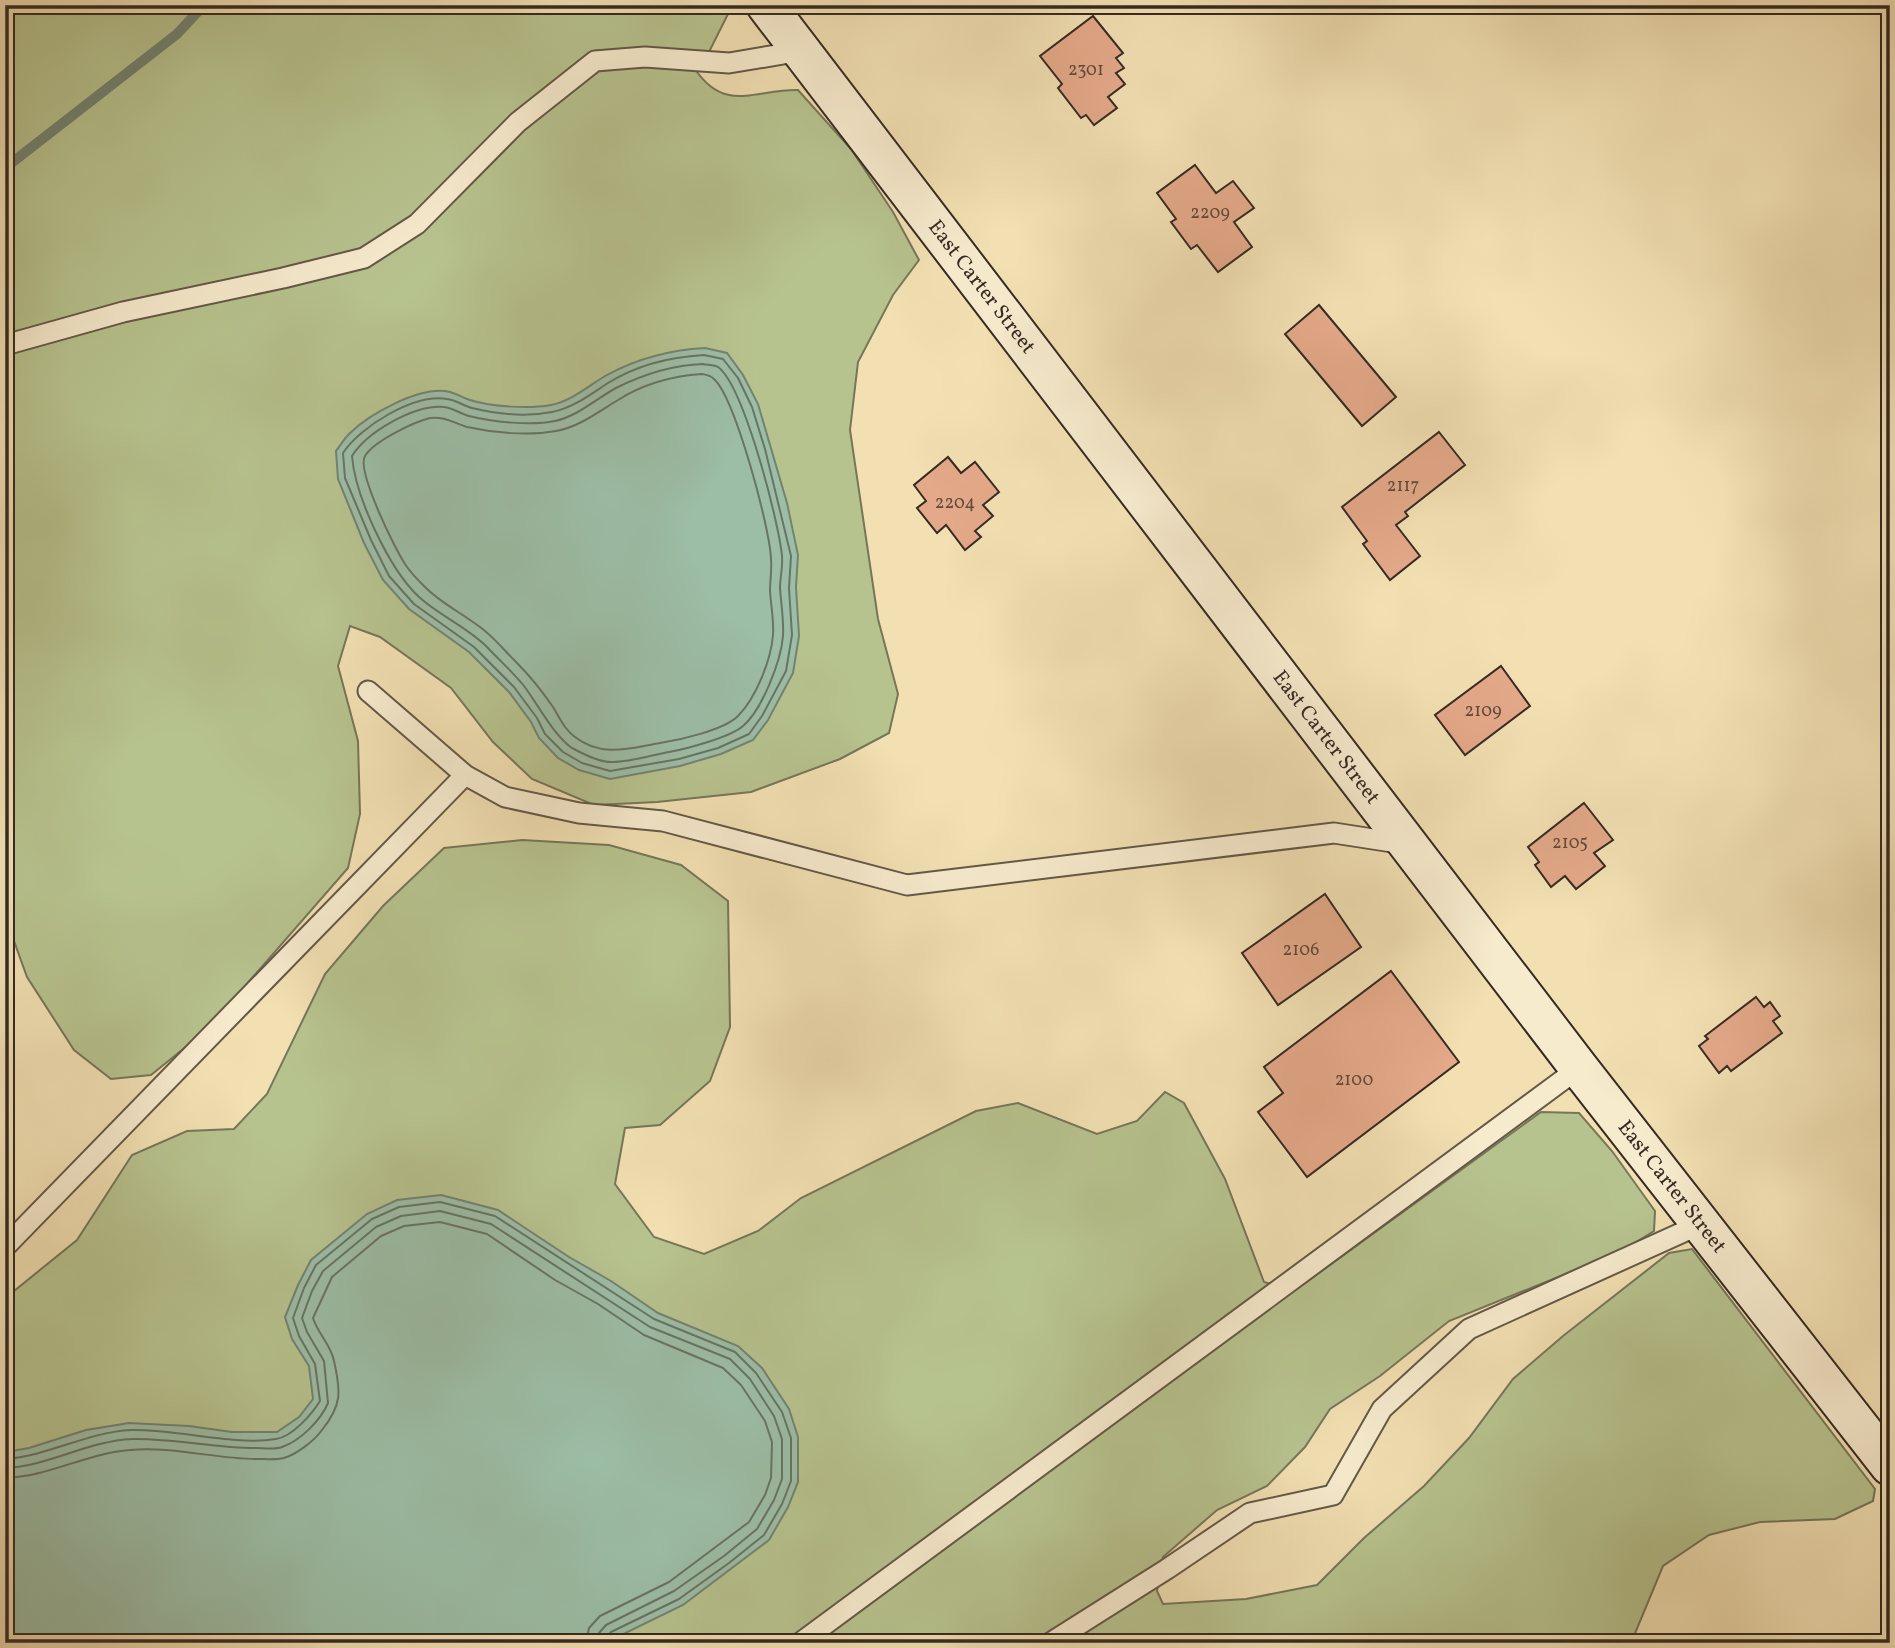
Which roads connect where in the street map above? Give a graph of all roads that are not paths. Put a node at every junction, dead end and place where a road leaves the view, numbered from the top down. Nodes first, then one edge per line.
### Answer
1 (766, 5) edge
2 (801, 51) junction
3 (5, 345) edge
4 (368, 691) dead end
5 (465, 775) junction
6 (1410, 845) junction
7 (1579, 1068) junction
8 (1702, 1224) junction
9 (5, 1247) edge
10 (1890, 1466) edge
11 (800, 1643) edge
12 (1050, 1643) edge

1 - 2 street, East Carter Street
2 - 3 lane
2 - 6 street, East Carter Street
4 - 5 lane
5 - 6 lane
5 - 9 lane
6 - 7 street, East Carter Street
7 - 8 street, East Carter Street
7 - 11 lane
8 - 10 street, East Carter Street
8 - 12 lane

